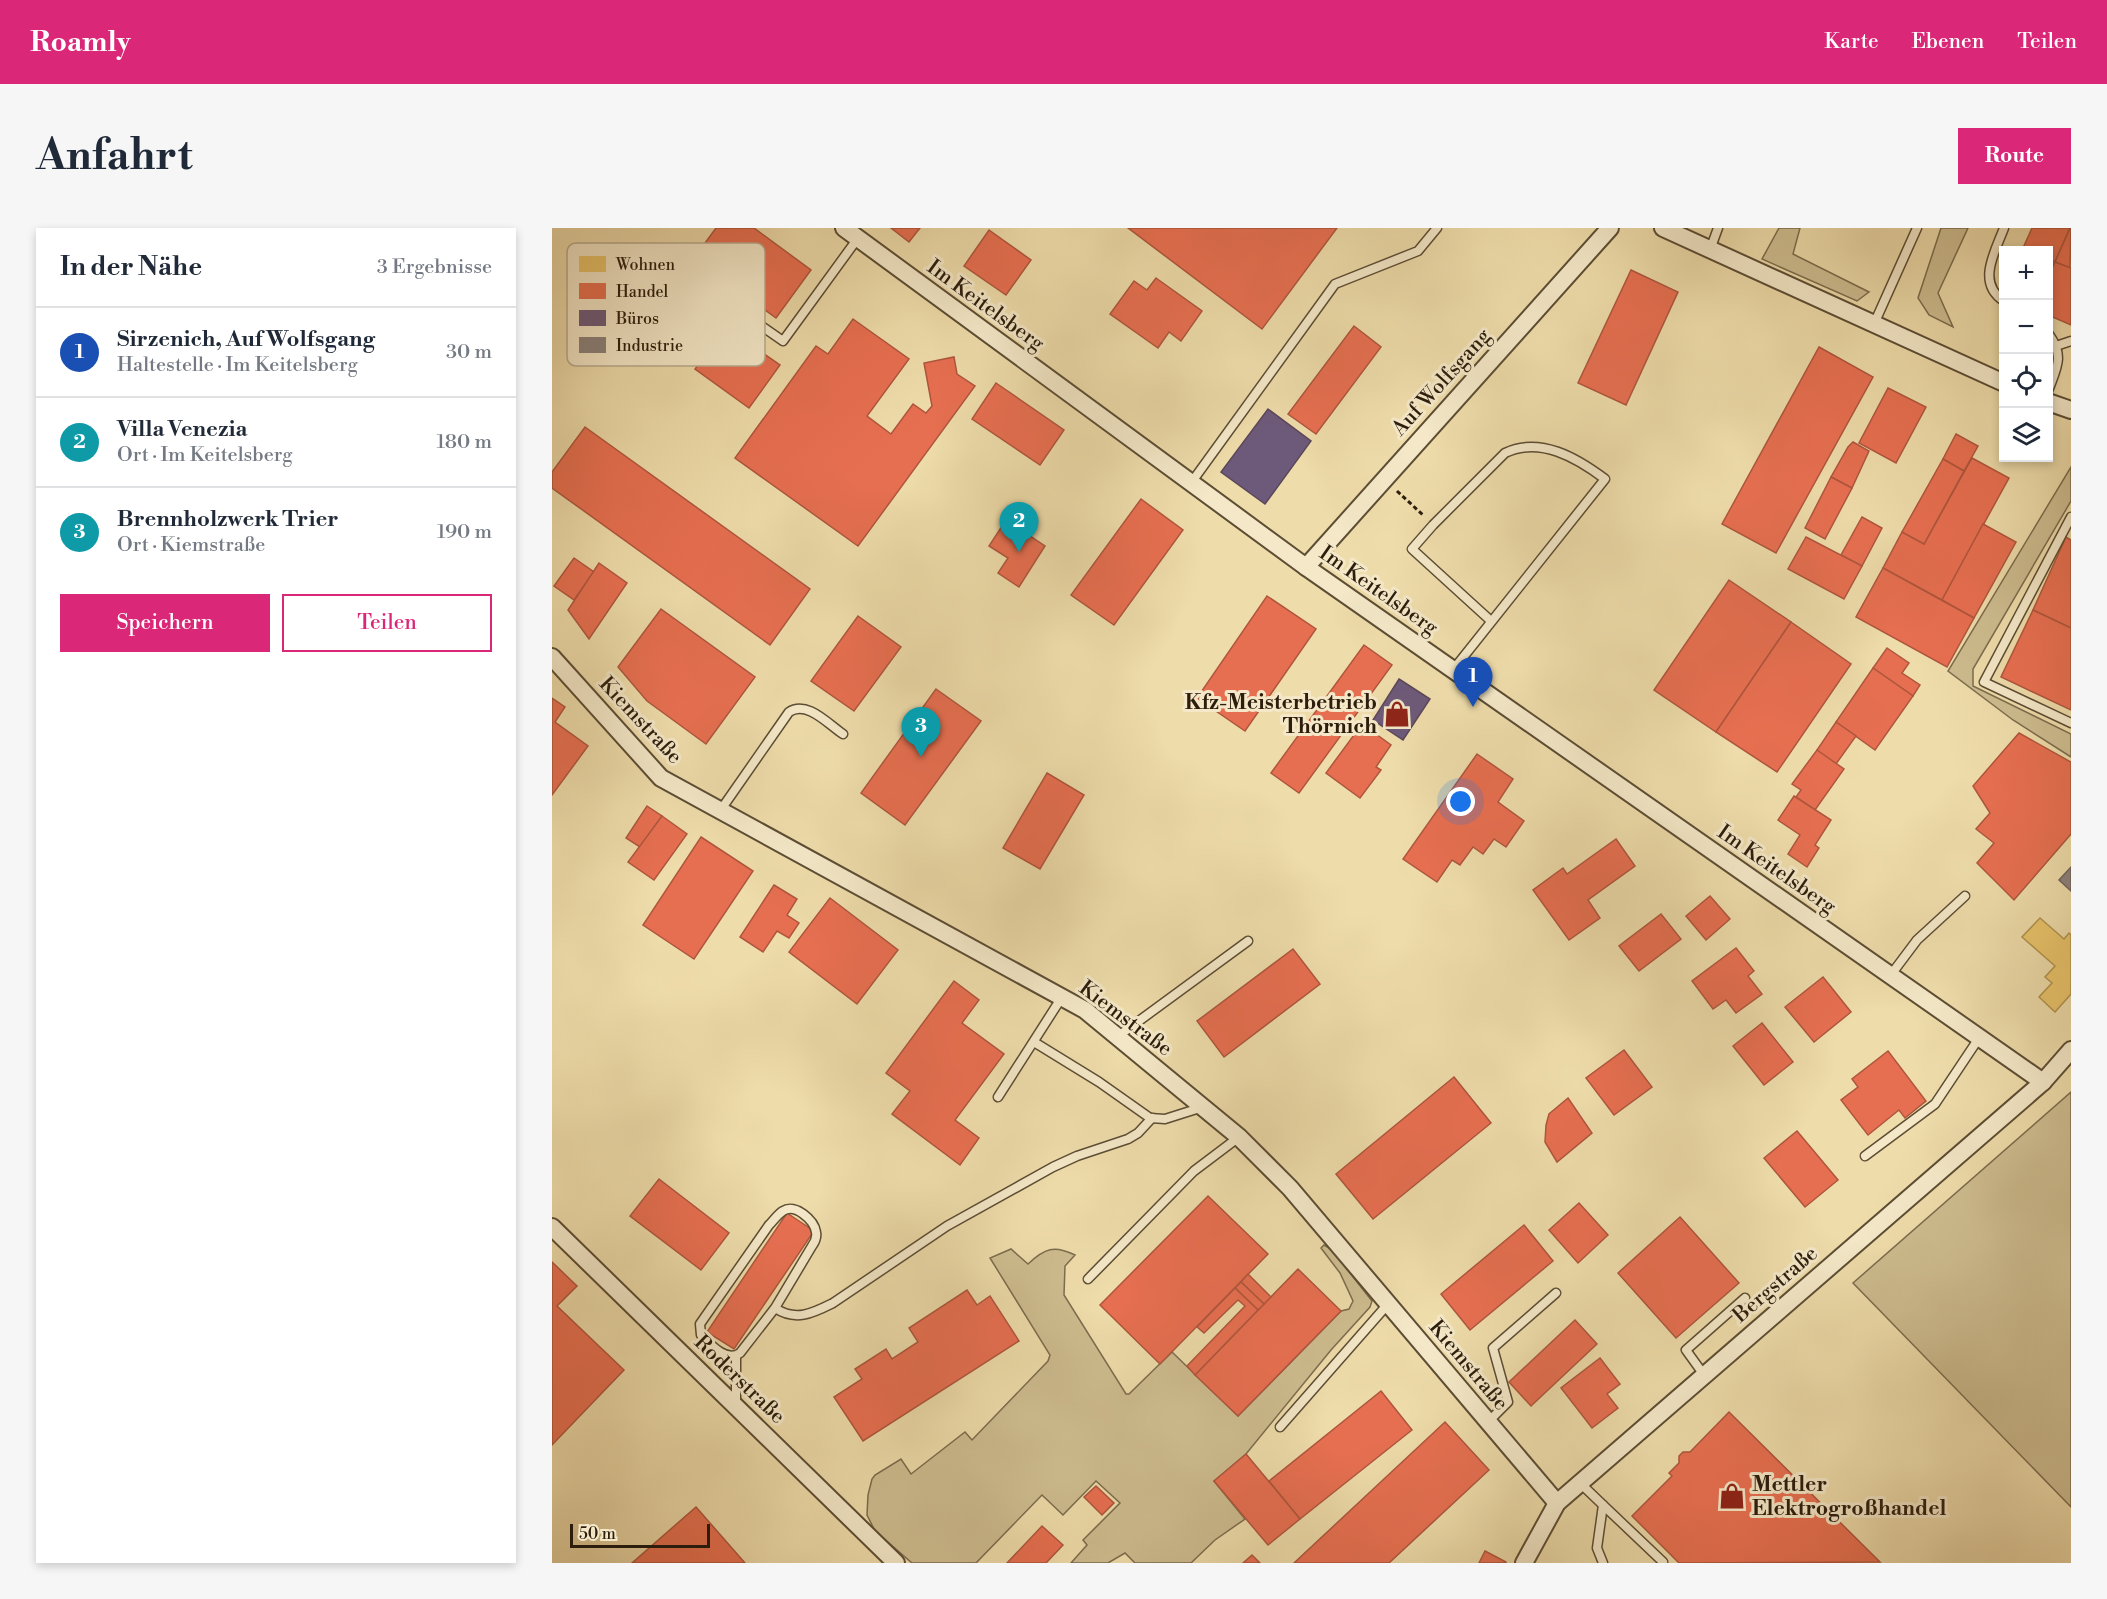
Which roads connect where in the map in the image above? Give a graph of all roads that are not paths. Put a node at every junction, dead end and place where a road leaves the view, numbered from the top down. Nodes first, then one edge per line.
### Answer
1 (844, 228) edge
2 (1437, 228) edge
3 (1610, 228) edge
4 (1663, 228) edge
5 (1718, 228) edge
6 (1917, 228) edge
7 (2004, 228) edge
8 (858, 238) junction
9 (1710, 250) junction
10 (2003, 300) edge
11 (1874, 324) junction
12 (765, 328) edge
13 (2053, 340) edge
14 (2071, 341) edge
15 (2056, 346) junction
16 (2053, 379) edge
17 (1999, 381) edge
18 (1191, 483) junction
19 (2071, 517) edge
20 (1306, 567) junction
21 (1491, 621) junction
22 (552, 657) edge
23 (1453, 670) junction
24 (2071, 723) edge
25 (843, 734) dead end
26 (720, 811) junction
27 (1965, 896) dead end
28 (1248, 941) dead end
29 (1890, 976) junction
30 (1062, 998) junction
31 (1117, 1038) junction
32 (1979, 1038) junction
33 (1034, 1042) junction
34 (2071, 1050) edge
35 (2043, 1082) junction
36 (998, 1097) dead end
37 (1203, 1107) junction
38 (1152, 1118) junction
39 (1239, 1137) junction
40 (1865, 1156) dead end
41 (552, 1227) edge
42 (1088, 1279) dead end
43 (1556, 1293) dead end
44 (1745, 1298) dead end
45 (1388, 1304) junction
46 (775, 1308) junction
47 (736, 1356) junction
48 (1704, 1375) junction
49 (736, 1407) junction
50 (1488, 1422) junction
51 (1280, 1427) dead end
52 (1580, 1483) junction
53 (1557, 1503) junction
54 (1603, 1505) junction
55 (1663, 1562) edge
56 (896, 1563) edge
57 (1524, 1563) edge
58 (1603, 1563) edge

1 - 8 street, Im Keitelsberg
2 - 18 lane
3 - 20 street, Auf Wolfsgang
4 - 9 street
5 - 9 lane
6 - 11 lane
7 - 10 lane
8 - 12 lane
8 - 18 street, Im Keitelsberg
9 - 11 street
11 - 17 street
13 - 15 lane
14 - 15 lane
15 - 16 lane
18 - 20 street, Im Keitelsberg
19 - 24 lane
20 - 23 street, Im Keitelsberg
21 - 21 lane
21 - 23 lane
22 - 26 street, Kiemstraße
23 - 29 street, Im Keitelsberg
25 - 26 lane
26 - 30 street, Kiemstraße
27 - 29 lane
28 - 31 lane
29 - 32 street, Im Keitelsberg
30 - 31 street, Kiemstraße
30 - 33 lane
31 - 37 street, Kiemstraße
32 - 35 street, Im Keitelsberg
32 - 40 lane
33 - 36 lane
33 - 38 lane
34 - 35 street, Bergstraße
35 - 48 street, Bergstraße
37 - 38 lane
37 - 39 street, Kiemstraße
38 - 46 lane
39 - 42 lane
39 - 45 street, Kiemstraße
41 - 49 street, Roderstraße
43 - 50 lane
44 - 48 lane
45 - 50 street, Kiemstraße
45 - 51 lane
46 - 47 lane
46 - 47 lane
47 - 49 lane
48 - 52 street, Bergstraße
49 - 56 street, Roderstraße
50 - 53 street, Kiemstraße
52 - 53 street, Bergstraße
52 - 54 lane
53 - 57 street, Bergstraße
54 - 55 lane
54 - 58 lane

